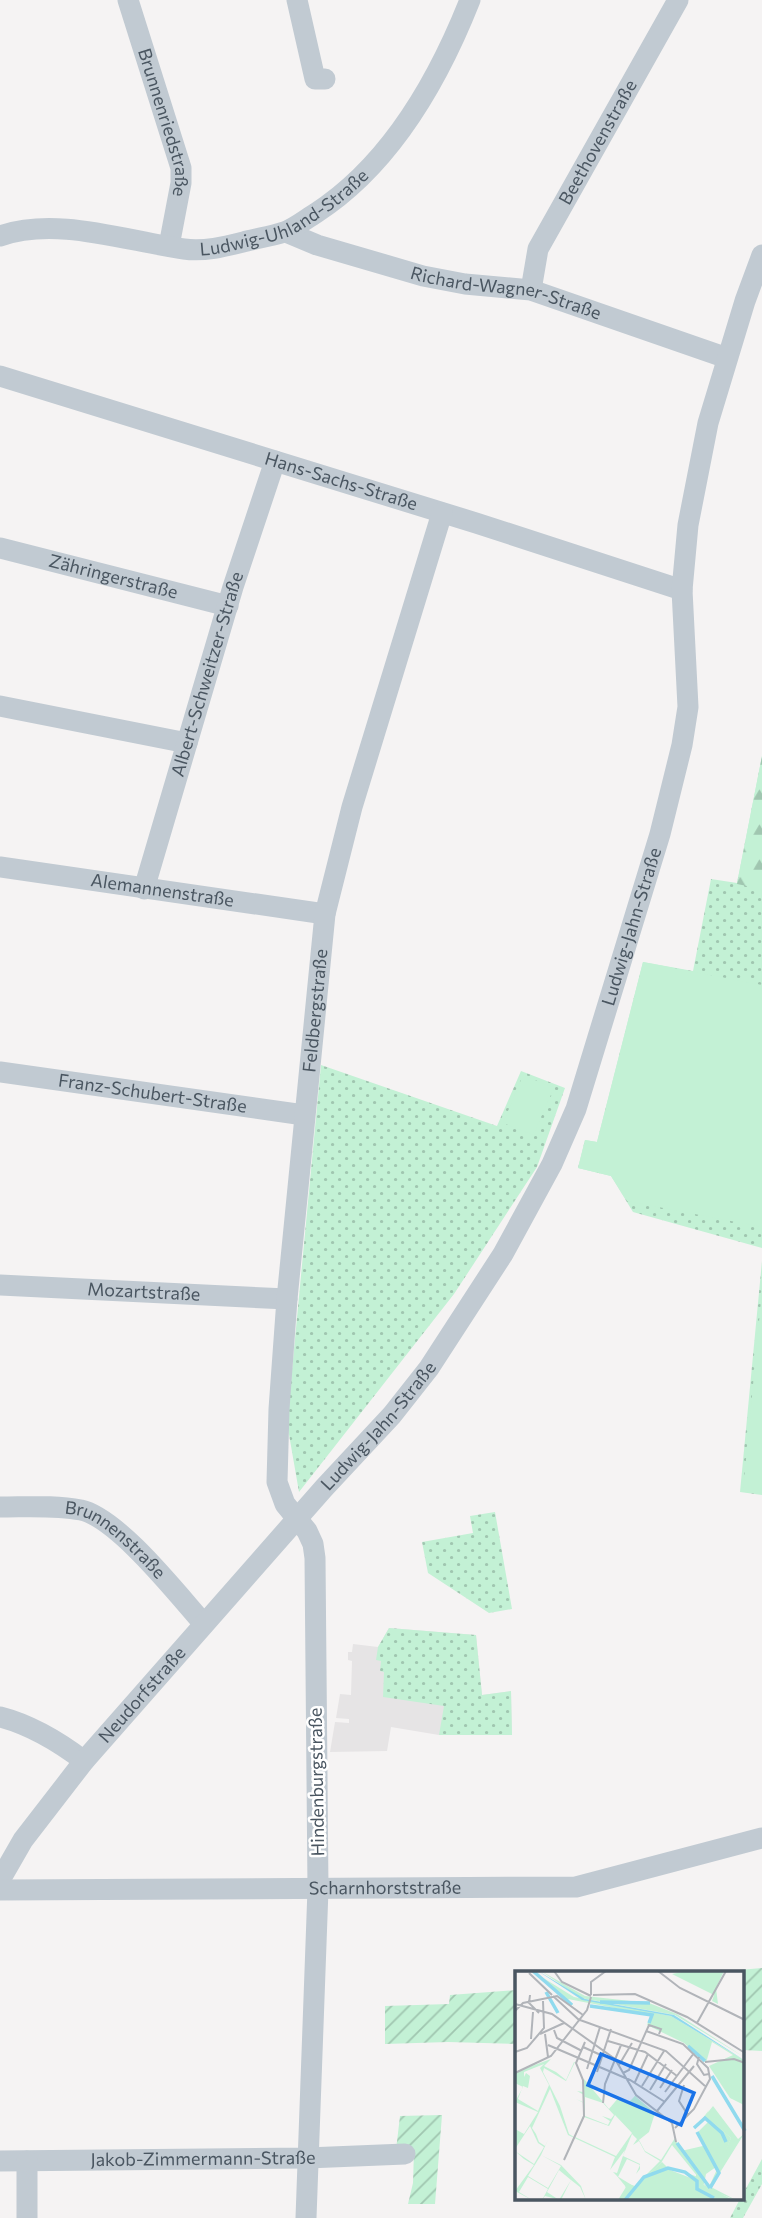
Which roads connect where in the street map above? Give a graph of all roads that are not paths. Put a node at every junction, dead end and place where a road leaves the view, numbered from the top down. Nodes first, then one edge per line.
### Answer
1 (128, 0) edge
2 (297, 0) edge
3 (470, 0) edge
4 (678, 0) edge
5 (325, 79) dead end
6 (286, 232) junction
7 (0, 236) edge
8 (169, 246) junction
9 (762, 255) edge
10 (531, 290) junction
11 (727, 358) junction
12 (0, 376) edge
13 (275, 461) junction
14 (442, 513) junction
15 (0, 548) edge
16 (682, 590) junction
17 (228, 606) junction
18 (0, 706) edge
19 (187, 743) junction
20 (0, 867) edge
21 (144, 889) junction
22 (325, 914) junction
23 (0, 1072) edge
24 (304, 1115) junction
25 (0, 1285) edge
26 (287, 1298) junction
27 (0, 1507) edge
28 (297, 1520) junction
29 (204, 1624) junction
30 (0, 1717) edge
31 (84, 1761) junction
32 (762, 1838) edge
33 (0, 1880) edge
34 (317, 1889) junction
35 (0, 1891) edge
36 (405, 2154) dead end
37 (307, 2158) junction
38 (0, 2161) edge
39 (27, 2161) junction
40 (27, 2218) edge
41 (306, 2218) edge

1 - 8 street, Brunnenriedstraße
2 - 5 street
3 - 6 street, Ludwig-Uhland-Straße
4 - 10 street, Beethovenstraße
6 - 8 street, Ludwig-Uhland-Straße
6 - 10 street, Richard-Wagner-Straße
7 - 8 street, Ludwig-Uhland-Straße
9 - 11 street, Ludwig-Jahn-Straße
10 - 11 street, Richard-Wagner-Straße
11 - 16 street, Ludwig-Jahn-Straße
12 - 13 street, Hans-Sachs-Straße
13 - 14 street, Hans-Sachs-Straße
13 - 17 street, Albert-Schweitzer-Straße
14 - 16 street, Hans-Sachs-Straße
14 - 22 street, Feldbergstraße
15 - 17 street, Zähringerstraße
16 - 28 street, Ludwig-Jahn-Straße
17 - 19 street, Albert-Schweitzer-Straße
18 - 19 street
19 - 21 street, Albert-Schweitzer-Straße
20 - 21 street, Alemannenstraße
21 - 22 street, Alemannenstraße
22 - 24 street, Feldbergstraße
23 - 24 street, Franz-Schubert-Straße
24 - 26 street, Feldbergstraße
25 - 26 street, Mozartstraße
26 - 28 street, Feldbergstraße
27 - 29 street, Brunnenstraße
28 - 29 street, Neudorfstraße
28 - 34 street, Hindenburgstraße
29 - 31 street, Neudorfstraße
30 - 31 street
31 - 33 street, Neudorfstraße
32 - 34 street, Scharnhorststraße
34 - 35 street, Scharnhorststraße
34 - 37 street, Hindenburgstraße
36 - 37 street, Jakob-Zimmermann-Straße
37 - 39 street, Jakob-Zimmermann-Straße
37 - 41 street, Hindenburgstraße
38 - 39 street, Jakob-Zimmermann-Straße
39 - 40 street

